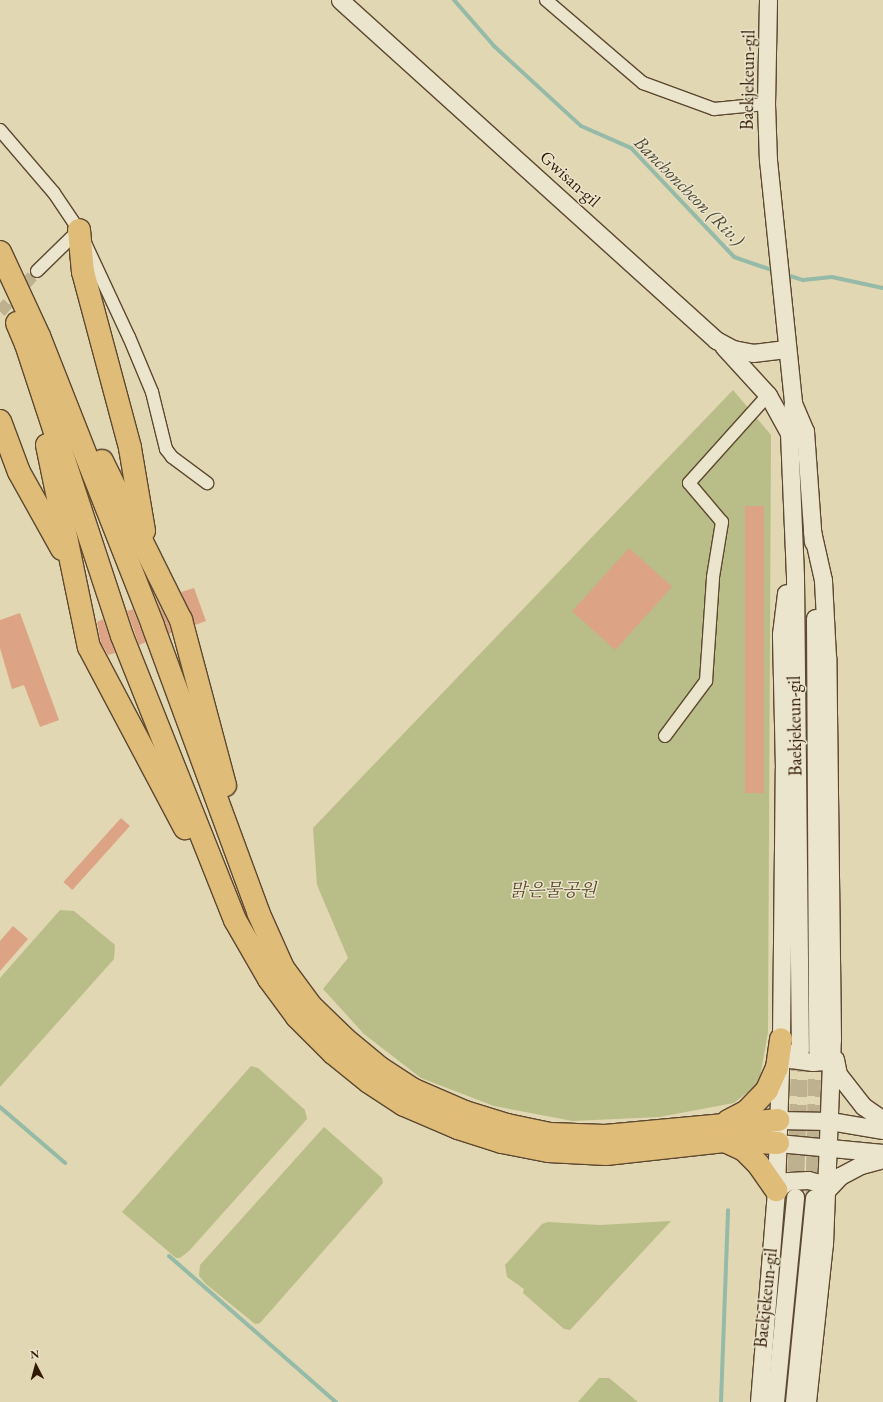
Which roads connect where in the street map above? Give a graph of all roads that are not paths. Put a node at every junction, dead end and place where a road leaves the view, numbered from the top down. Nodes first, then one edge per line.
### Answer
1 (340, 0) edge
2 (546, 0) edge
3 (768, 0) edge
4 (766, 104) junction
5 (0, 130) edge
6 (79, 230) junction
7 (0, 252) edge
8 (37, 271) tunnel mouth
9 (0, 284) edge
10 (33, 340) junction
11 (716, 340) junction
12 (786, 349) junction
13 (768, 395) junction
14 (793, 403) junction
15 (0, 420) edge
16 (789, 433) junction
17 (207, 483) dead end
18 (812, 531) junction
19 (792, 535) junction
20 (148, 553) junction
21 (72, 568) junction
22 (665, 736) dead end
23 (258, 912) junction
24 (235, 920) junction
25 (781, 1039) junction
26 (832, 1039) junction
27 (800, 1050) tunnel mouth
28 (818, 1051) tunnel mouth
29 (778, 1120) junction
30 (883, 1120) edge
31 (830, 1121) junction
32 (883, 1130) edge
33 (724, 1132) junction
34 (778, 1143) junction
35 (828, 1147) junction
36 (883, 1153) edge
37 (862, 1157) junction
38 (883, 1159) edge
39 (785, 1193) junction
40 (820, 1195) junction
41 (759, 1402) edge
42 (775, 1402) edge
43 (794, 1402) edge
44 (807, 1402) edge

1 - 11 main road, Gwisan-gil
2 - 4 street
3 - 4 main road, Baekjekeun-gil
4 - 12 main road, Baekjekeun-gil
5 - 6 street
6 - 8 street
6 - 17 street
6 - 20 highway
7 - 10 highway
9 - 10 highway
10 - 20 highway
10 - 21 highway
10 - 23 highway
10 - 24 highway
11 - 12 main road, Gwisan-gil
11 - 13 main road
12 - 14 main road, Baekjekeun-gil
13 - 16 main road
13 - 22 street
14 - 16 main road, Baekjekeun-gil
14 - 18 main road, Baekjekeun-gil
15 - 21 highway
16 - 19 main road, Baekjekeun-gil
18 - 26 main road
18 - 28 main road, Baekjekeun-gil
19 - 25 main road
19 - 27 main road, Baekjekeun-gil
20 - 23 highway
21 - 24 highway
23 - 33 highway
24 - 33 highway
25 - 26 main road
25 - 29 main road
25 - 33 highway
26 - 30 main road
26 - 31 main road
29 - 31 main road
29 - 33 highway
29 - 34 main road
31 - 32 main road
31 - 35 main road
33 - 34 highway
33 - 39 highway
34 - 35 main road
34 - 39 main road
35 - 37 main road
35 - 40 main road
36 - 37 main road
37 - 38 main road
37 - 40 main road
39 - 40 main road
39 - 41 main road
39 - 42 main road, Baekjekeun-gil
40 - 43 main road, Baekjekeun-gil
40 - 44 main road

